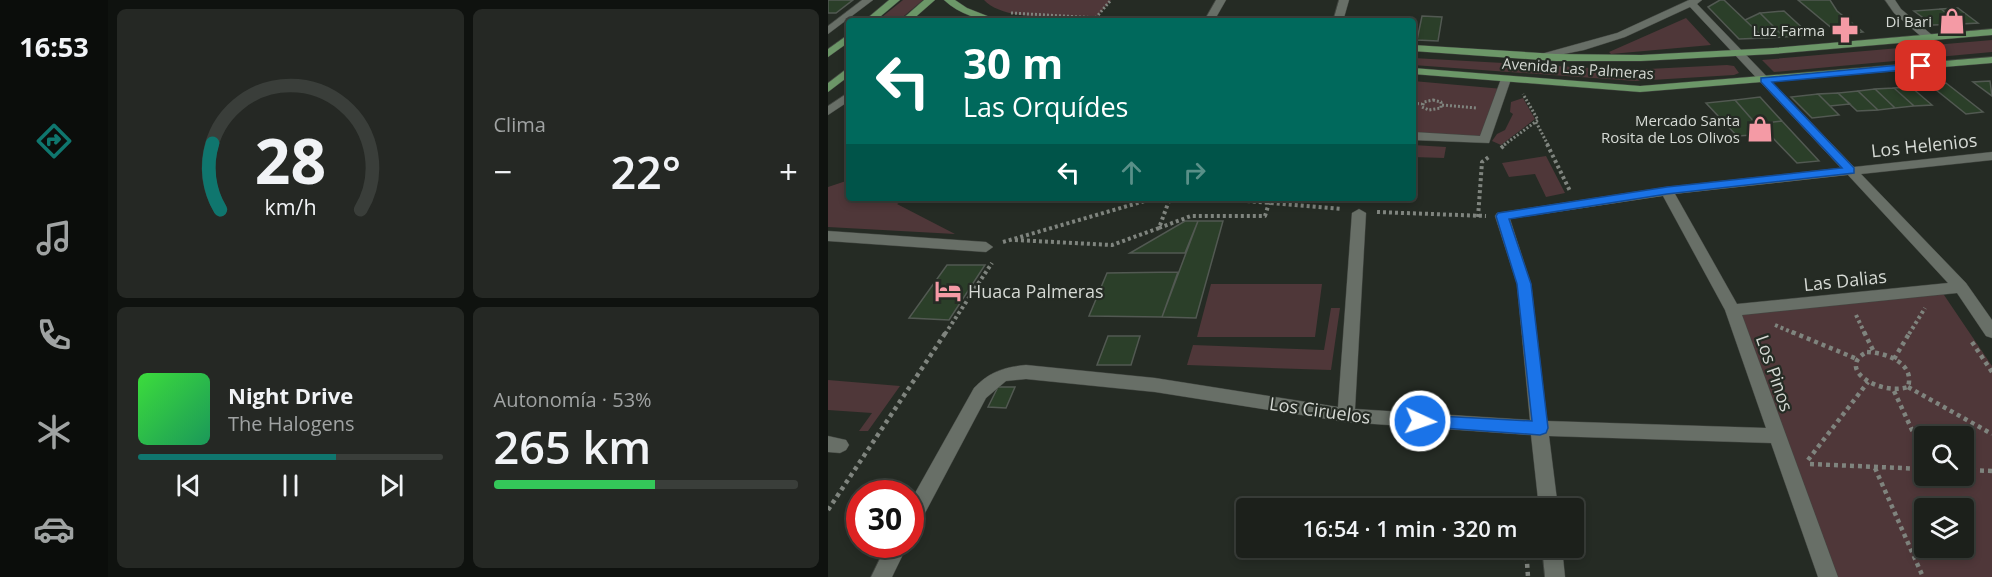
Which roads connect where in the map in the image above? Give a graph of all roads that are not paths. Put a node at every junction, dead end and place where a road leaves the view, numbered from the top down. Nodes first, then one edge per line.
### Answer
1 (868, 0) edge
2 (895, 0) edge
3 (930, 0) edge
4 (949, 0) edge
5 (1221, 0) edge
6 (1344, 0) edge
7 (1665, 0) edge
8 (1890, 0) edge
9 (1690, 3) edge
10 (962, 5) edge
11 (873, 18) edge
12 (909, 18) edge
13 (989, 18) edge
14 (1211, 18) edge
15 (1339, 18) edge
16 (828, 31) edge
17 (1992, 32) edge
18 (1928, 37) junction
19 (846, 39) edge
20 (1416, 48) edge
21 (846, 51) edge
22 (829, 52) edge
23 (1739, 54) junction
24 (1539, 56) junction
25 (1992, 60) edge
26 (1416, 71) edge
27 (846, 75) edge
28 (828, 78) edge
29 (1506, 79) junction
30 (1764, 80) junction
31 (828, 89) edge
32 (846, 97) edge
33 (828, 112) edge
34 (1416, 136) edge
35 (1992, 156) edge
36 (1850, 170) junction
37 (1667, 191) junction
38 (1359, 211) road end
39 (828, 236) edge
40 (984, 254) road end
41 (1961, 287) junction
42 (1733, 310) junction
43 (1992, 332) edge
44 (1346, 415) junction
45 (1540, 428) junction
46 (1776, 436) junction
47 (924, 496) edge
48 (1547, 498) edge
49 (891, 558) edge
50 (1553, 558) edge
51 (881, 577) edge
52 (1555, 577) edge
53 (1828, 577) edge

1 - 16 street
2 - 11 main road
3 - 12 main road
4 - 10 main road
5 - 14 street
6 - 15 street
7 - 9 street
8 - 18 street
9 - 23 street
9 - 24 street
10 - 13 main road
17 - 18 main road, Avenida Las Palmeras
18 - 23 main road, Avenida Las Palmeras
19 - 22 main road
20 - 24 main road, Avenida Las Palmeras
21 - 22 main road
23 - 24 main road, Avenida Las Palmeras
23 - 30 street
25 - 30 main road, Avenida Las Palmeras
26 - 29 main road, Avenida Las Palmeras
27 - 28 main road
27 - 31 main road
29 - 30 main road, Avenida Las Palmeras
29 - 34 street
30 - 36 street
32 - 33 street
35 - 36 street, Los Helenios
36 - 37 street, Los Helenios
36 - 41 street
37 - 42 street, Los Pinos
37 - 45 street, Los Helenios
38 - 44 street
39 - 40 street
41 - 42 street, Las Dalias
41 - 43 street
42 - 46 street, Los Pinos
44 - 45 street, Los Ciruelos
44 - 47 street, Los Ciruelos
45 - 46 street, Los Ciruelos
45 - 48 street
46 - 53 street, Los Pinos
49 - 51 street
50 - 52 street

